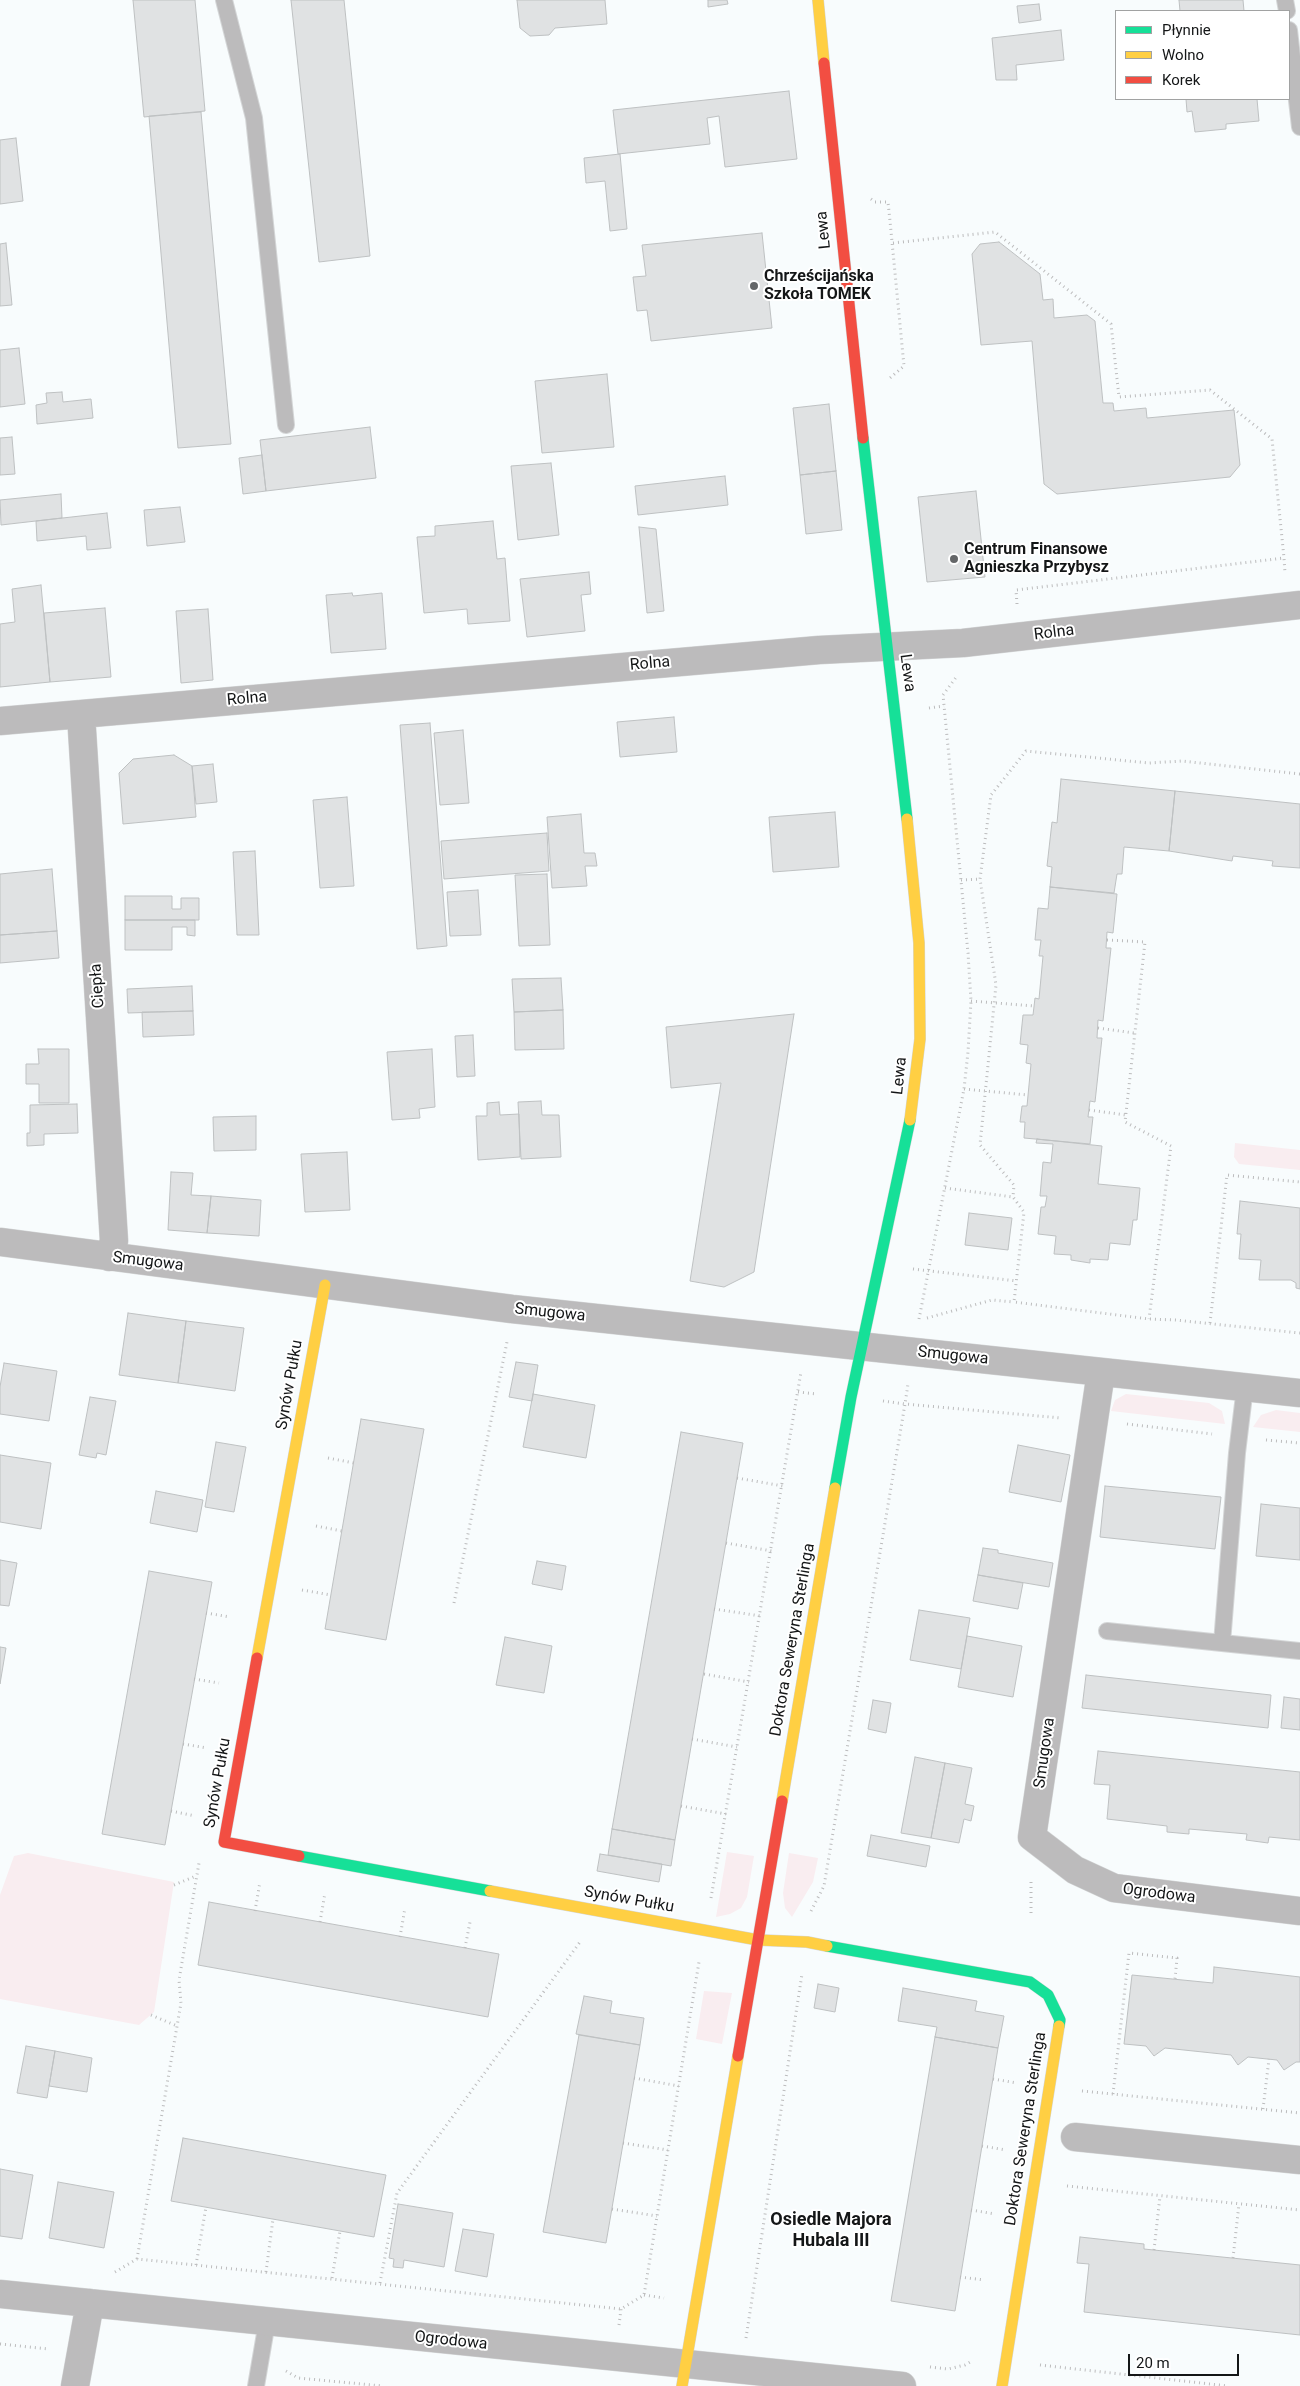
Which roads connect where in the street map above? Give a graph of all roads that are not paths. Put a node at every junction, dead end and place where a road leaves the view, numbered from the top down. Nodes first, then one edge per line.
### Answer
1 (224, 0) edge
2 (818, 0) edge
3 (1290, 39) edge
4 (1300, 127) edge
5 (286, 425) dead end
6 (1300, 605) edge
7 (886, 646) junction
8 (80, 714) junction
9 (0, 721) edge
10 (0, 1242) edge
11 (109, 1257) junction
12 (324, 1285) junction
13 (862, 1347) junction
14 (1101, 1372) junction
15 (1245, 1387) junction
16 (1300, 1392) edge
17 (1107, 1631) dead end
18 (1222, 1643) junction
19 (1300, 1651) edge
20 (1032, 1837) joint
21 (1300, 1911) edge
22 (758, 1940) junction
23 (1075, 2137) dead end
24 (1300, 2160) edge
25 (0, 2294) edge
26 (90, 2303) junction
27 (267, 2322) junction
28 (684, 2375) edge
29 (75, 2386) edge
30 (256, 2386) edge
31 (902, 2386) edge
32 (1002, 2386) edge

1 - 5 lane
2 - 7 street, Lewa
3 - 4 lane
6 - 7 street, Rolna
7 - 8 street, Rolna
7 - 13 street, Lewa
8 - 9 street, Rolna
8 - 11 street, Ciepła
10 - 11 street, Smugowa
11 - 12 street, Smugowa
12 - 13 street, Smugowa
12 - 22 street, Synów Pułku
13 - 14 street, Smugowa
13 - 22 street, Doktora Seweryna Sterlinga
14 - 15 street, Smugowa
14 - 20 street, Smugowa
15 - 16 street, Smugowa
15 - 18 lane
17 - 18 lane
18 - 19 lane
20 - 21 street, Ogrodowa
22 - 28 street, Doktora Seweryna Sterlinga
22 - 32 street, Doktora Seweryna Sterlinga
23 - 24 street
25 - 26 street, Ogrodowa
26 - 27 street, Ogrodowa
26 - 29 street
27 - 28 street, Ogrodowa
27 - 30 lane
28 - 31 street, Ogrodowa

